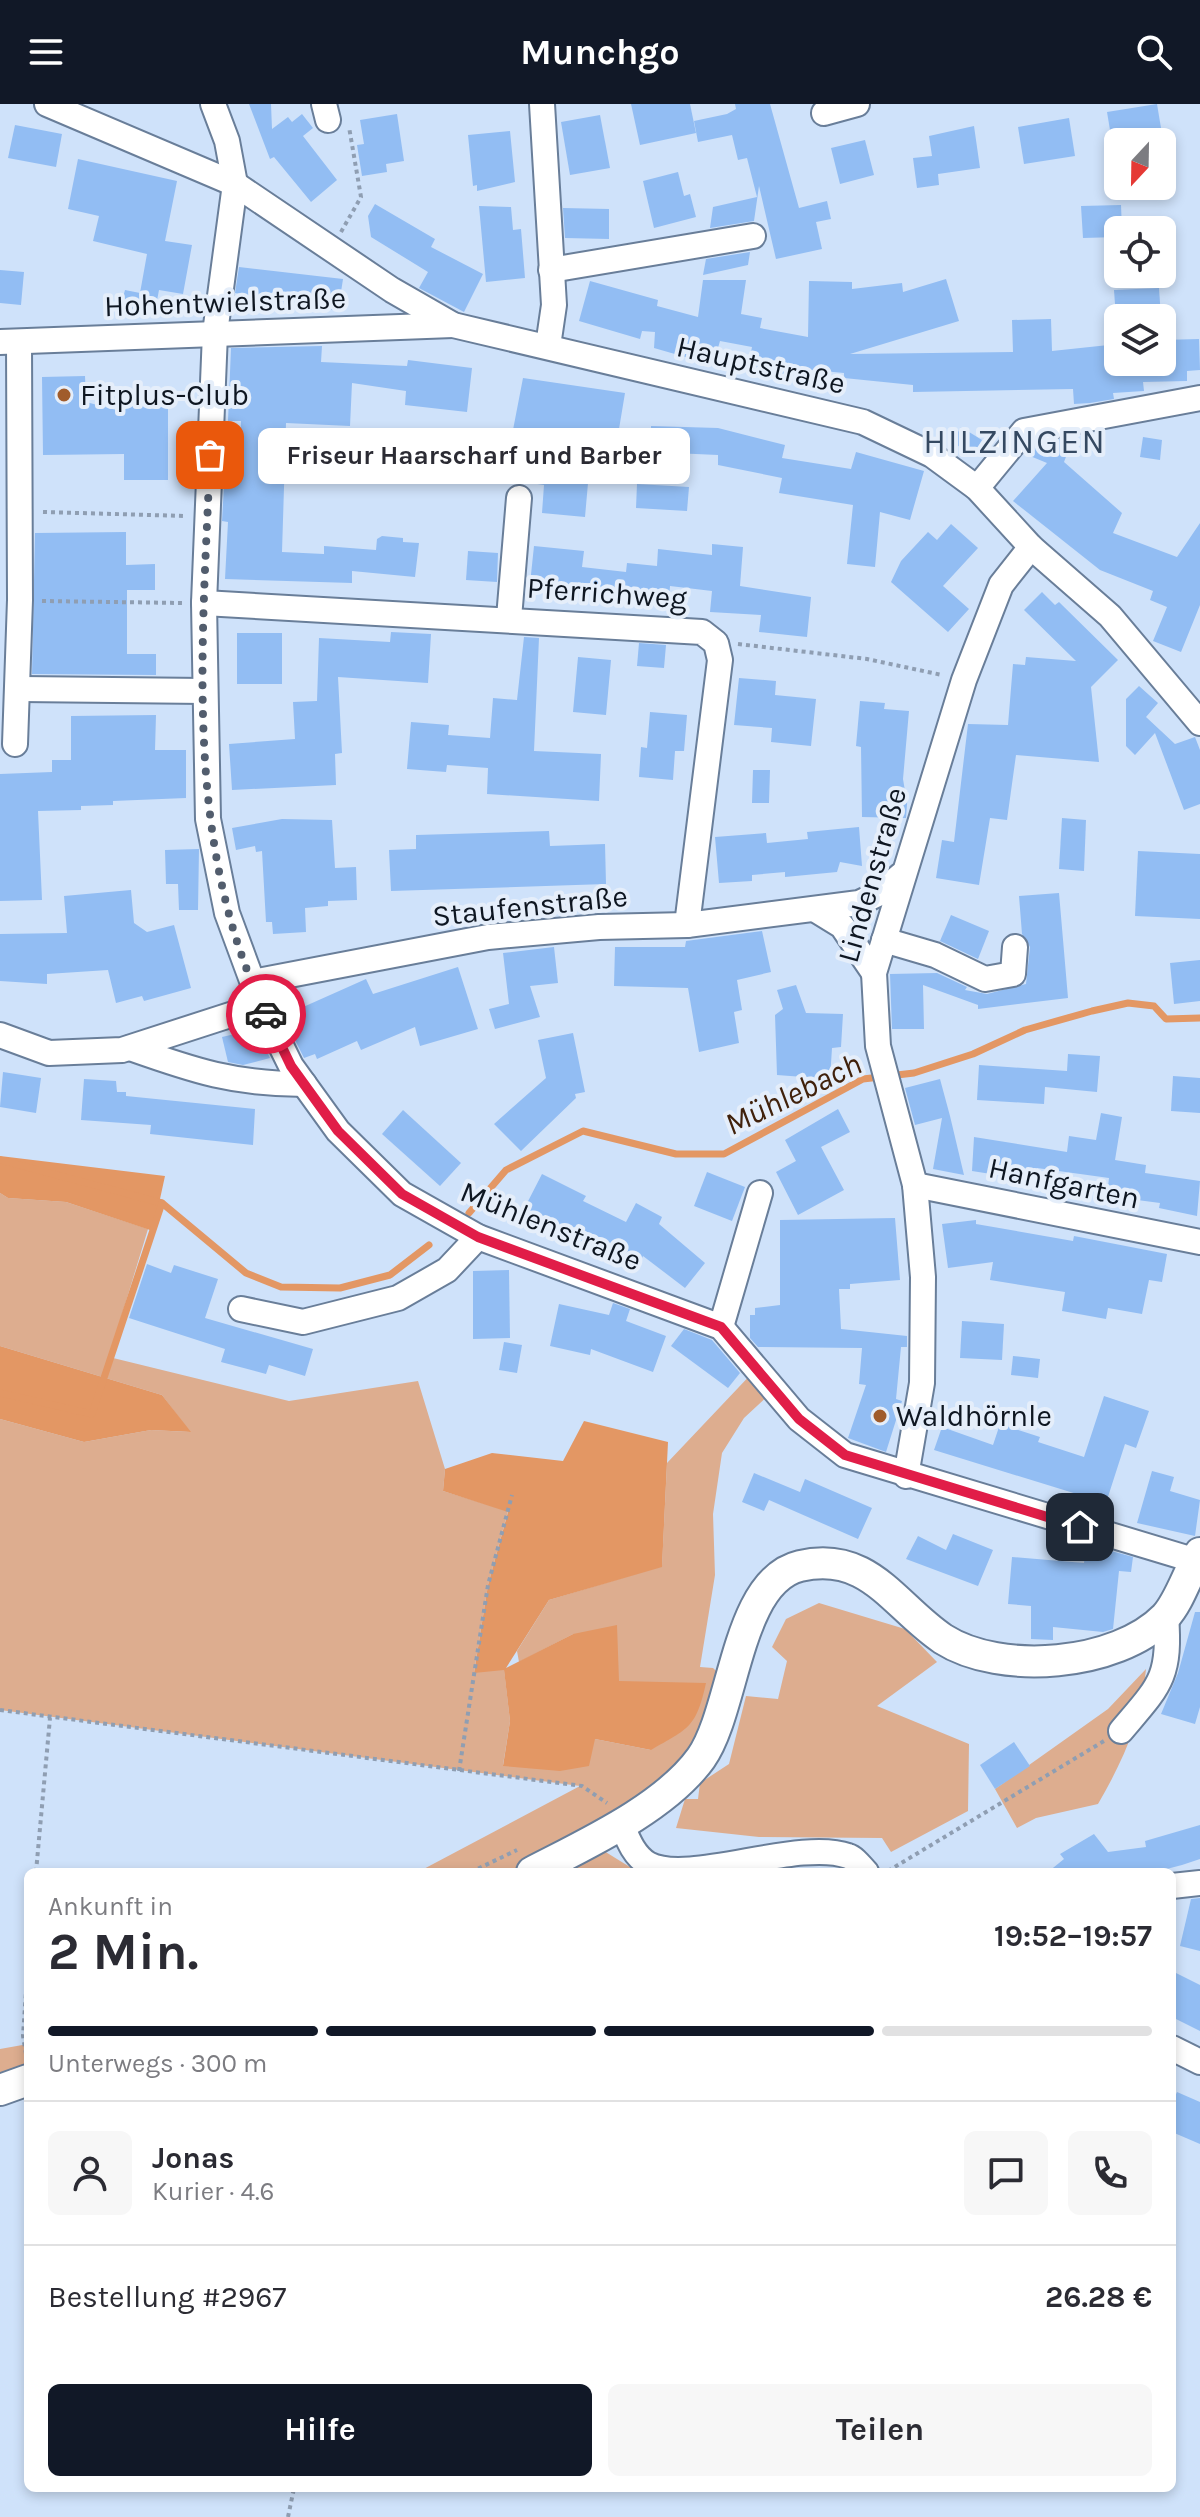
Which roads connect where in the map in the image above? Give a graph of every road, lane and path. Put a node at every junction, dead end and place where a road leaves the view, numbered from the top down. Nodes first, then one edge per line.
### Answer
1 (47, 104) edge
2 (213, 104) edge
3 (542, 104) edge
4 (857, 104) edge
5 (326, 112) edge
6 (824, 113) dead end
7 (235, 184) junction
8 (753, 236) dead end
9 (331, 249) junction
10 (551, 270) junction
11 (453, 325) junction
12 (215, 333) junction
13 (10, 342) edge
14 (548, 346) junction
15 (1200, 398) edge
16 (977, 488) junction
17 (519, 498) dead end
18 (20, 512) junction
19 (208, 517) junction
20 (1031, 547) junction
21 (20, 600) junction
22 (204, 603) junction
23 (509, 618) junction
24 (716, 643) junction
25 (964, 680) junction
26 (21, 689) dead end
27 (205, 691) junction
28 (1200, 723) edge
29 (15, 744) dead end
30 (901, 875) junction
31 (816, 910) junction
32 (687, 925) junction
33 (884, 940) junction
34 (1015, 947) dead end
35 (874, 973) junction
36 (253, 982) junction
37 (261, 1005) junction
38 (0, 1035) edge
39 (130, 1048) junction
40 (304, 1084) junction
41 (915, 1185) junction
42 (760, 1193) dead end
43 (478, 1237) junction
44 (1200, 1242) edge
45 (241, 1309) dead end
46 (721, 1327) junction
47 (906, 1476) junction
48 (512, 1495) dead end
49 (1199, 1558) edge
50 (1166, 1616) junction
51 (0, 1710) edge
52 (50, 1718) junction
53 (1121, 1731) joint
54 (459, 1771) junction
55 (582, 1786) dead end
56 (621, 1823) junction
57 (36, 1868) edge
58 (539, 1868) edge
59 (672, 1868) edge
60 (686, 1868) edge
61 (862, 1868) edge
62 (893, 1868) edge
63 (1200, 1883) edge
64 (1176, 1886) edge
65 (24, 2021) edge
66 (23, 2036) dead end
67 (1176, 2050) edge
68 (1200, 2062) edge
69 (24, 2081) edge
70 (0, 2090) edge
71 (293, 2492) edge
72 (288, 2517) edge

1 - 7 street, Hauptstraße
2 - 7 street, Mühlenstraße
3 - 10 street
4 - 6 street
5 - 9 path
7 - 9 street, Hauptstraße
7 - 12 street, Mühlenstraße
8 - 10 street
9 - 11 street, Hauptstraße
10 - 14 street
11 - 12 street, Hohentwielstraße
11 - 14 street, Hauptstraße
12 - 13 street, Hohentwielstraße
12 - 19 street, Mühlenstraße
13 - 18 street
14 - 16 street, Hauptstraße
15 - 16 street
16 - 20 street, Hauptstraße
17 - 23 street
18 - 19 path
18 - 21 street
19 - 22 street, Mühlenstraße
20 - 25 street, Lindenstraße
20 - 28 street, Hauptstraße
21 - 22 path
21 - 29 street
22 - 23 street, Pferrichweg
22 - 27 street, Mühlenstraße
23 - 24 street, Pferrichweg
24 - 25 path
24 - 32 street, Pferrichweg
25 - 30 street, Lindenstraße
26 - 27 street
27 - 36 street, Mühlenstraße
30 - 31 street, Staufenstraße
30 - 33 street, Lindenstraße
31 - 32 street, Staufenstraße
31 - 35 street
32 - 36 street, Staufenstraße
33 - 34 street
33 - 35 street, Lindenstraße
35 - 41 street, Lindenstraße
36 - 37 street, Mühlenstraße
37 - 39 street
37 - 40 street, Mühlenstraße
38 - 39 street
39 - 40 street
40 - 43 street, Mühlenstraße
41 - 44 street, Hanfgarten
41 - 47 street, Lindenstraße
42 - 46 street
43 - 45 street
43 - 46 street, Mühlenstraße
46 - 47 street, Mühlenstraße
47 - 49 street, Mühlenstraße
48 - 54 path
49 - 50 main road
50 - 53 street
50 - 56 main road
51 - 52 path
52 - 54 path
52 - 57 path
53 - 62 path
54 - 55 path
56 - 58 main road
56 - 59 street
60 - 61 street
63 - 64 street
65 - 66 path
67 - 68 street
69 - 70 main road
71 - 72 path

